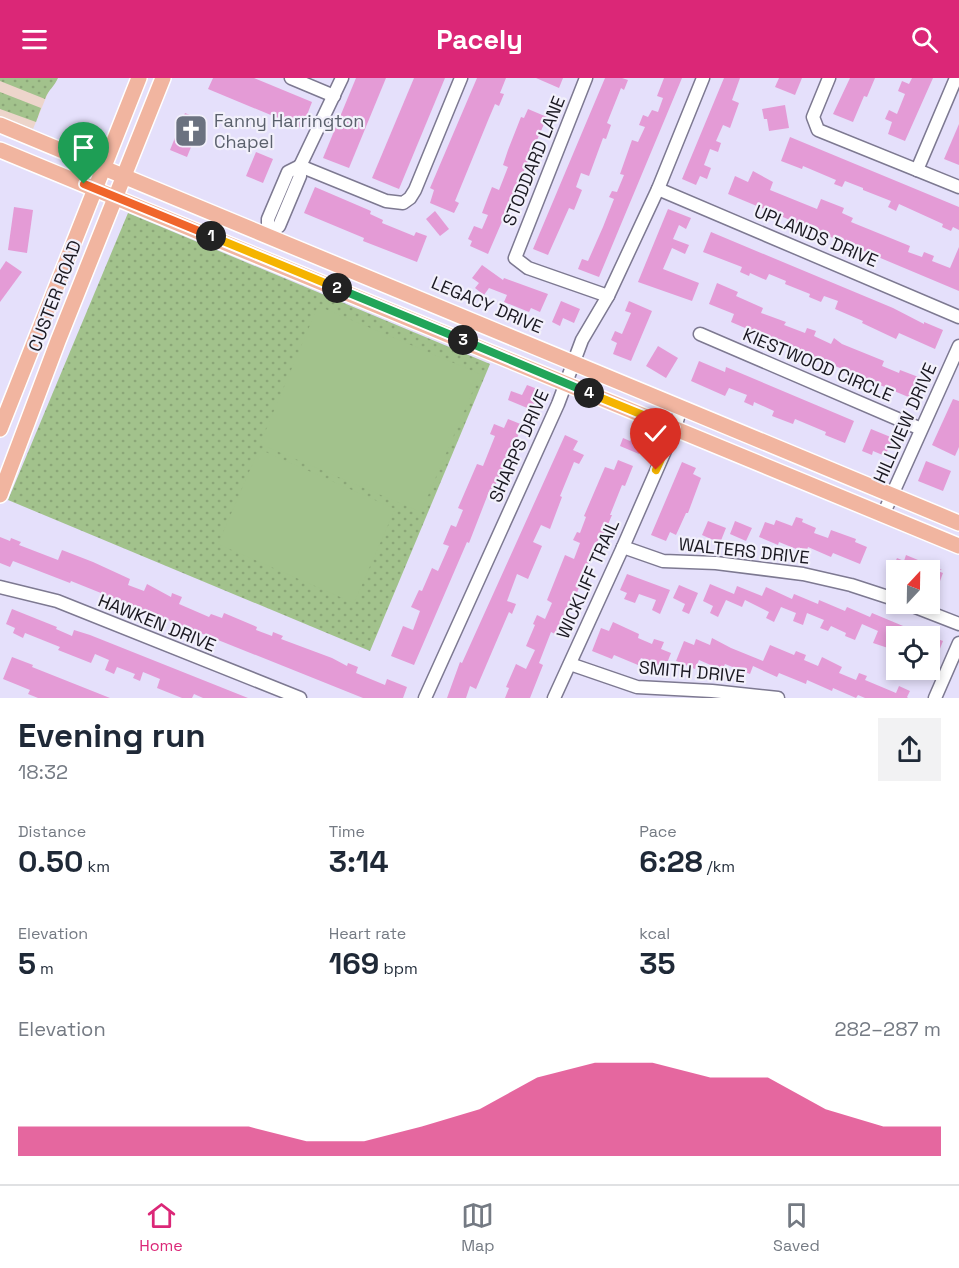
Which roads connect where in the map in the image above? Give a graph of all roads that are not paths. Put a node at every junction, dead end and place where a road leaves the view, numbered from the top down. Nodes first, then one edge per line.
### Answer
1 (139, 78) edge
2 (163, 78) edge
3 (291, 78) edge
4 (342, 78) edge
5 (462, 78) edge
6 (586, 78) edge
7 (703, 78) edge
8 (829, 78) edge
9 (957, 78) edge
10 (334, 96) junction
11 (0, 125) edge
12 (0, 150) edge
13 (300, 166) junction
14 (104, 168) junction
15 (917, 170) junction
16 (124, 177) junction
17 (959, 187) edge
18 (97, 189) junction
19 (658, 189) junction
20 (115, 196) junction
21 (268, 235) junction
22 (258, 256) junction
23 (608, 296) junction
24 (959, 317) edge
25 (38, 334) junction
26 (700, 334) dead end
27 (58, 341) junction
28 (959, 346) edge
29 (574, 362) junction
30 (566, 383) junction
31 (681, 407) junction
32 (675, 428) junction
33 (0, 429) edge
34 (921, 429) junction
35 (5, 469) edge
36 (0, 495) edge
37 (892, 495) junction
38 (883, 515) junction
39 (959, 522) edge
40 (959, 546) edge
41 (623, 547) junction
42 (0, 587) edge
43 (886, 596) edge
44 (933, 614) edge
45 (959, 624) edge
46 (959, 643) edge
47 (570, 664) junction
48 (300, 698) edge
49 (425, 698) edge
50 (554, 698) edge
51 (777, 698) edge
52 (935, 698) edge

1 - 14 main road, CUSTER ROAD
2 - 16 main road, CUSTER ROAD
3 - 10 street
4 - 10 street
5 - 13 street
6 - 23 street, STODDARD LANE
7 - 19 street, SHARPS DRIVE
8 - 15 street
9 - 15 street
10 - 13 street
11 - 14 main road, LEGACY DRIVE
12 - 18 main road
13 - 21 street
14 - 16 main road, LEGACY DRIVE
14 - 18 main road, CUSTER ROAD
15 - 17 street
16 - 20 main road, CUSTER ROAD
16 - 21 main road, LEGACY DRIVE
18 - 20 main road
18 - 25 main road, CUSTER ROAD
19 - 23 street, SHARPS DRIVE
19 - 24 street, UPLANDS DRIVE
20 - 22 main road
20 - 27 main road, CUSTER ROAD
21 - 22 main road
21 - 29 main road, LEGACY DRIVE
22 - 30 main road
23 - 29 street, SHARPS DRIVE
25 - 27 main road
25 - 33 main road, CUSTER ROAD
26 - 34 street, KIESTWOOD CIRCLE
27 - 35 main road, CUSTER ROAD
28 - 34 street, HILLVIEW DRIVE
29 - 30 street, SHARPS DRIVE
29 - 31 main road, LEGACY DRIVE
30 - 32 main road
30 - 49 street, SHARPS DRIVE
31 - 32 street, WICKLIFF TRAIL
31 - 37 main road, LEGACY DRIVE
32 - 38 main road
32 - 41 street, WICKLIFF TRAIL
34 - 37 street, HILLVIEW DRIVE
35 - 36 main road, CUSTER ROAD
37 - 38 street, HILLVIEW DRIVE
37 - 39 main road, LEGACY DRIVE
38 - 40 main road
41 - 43 street, WALTERS DRIVE
41 - 47 street, WICKLIFF TRAIL
42 - 48 street, HAWKEN DRIVE
44 - 45 street
46 - 52 street
47 - 50 street, WICKLIFF TRAIL
47 - 51 street, SMITH DRIVE

